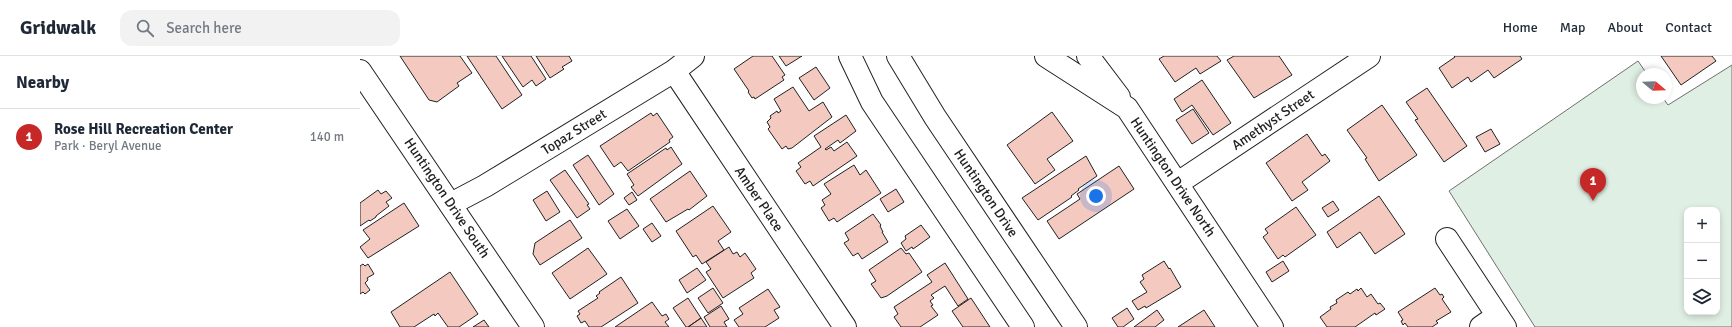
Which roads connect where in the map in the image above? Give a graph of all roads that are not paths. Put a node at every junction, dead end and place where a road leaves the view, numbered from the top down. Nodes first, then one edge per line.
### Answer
1 (693, 56) edge
2 (850, 56) edge
3 (898, 56) edge
4 (1046, 56) edge
5 (1088, 56) edge
6 (1369, 56) edge
7 (360, 71) edge
8 (674, 71) junction
9 (1127, 108) junction
10 (1178, 183) junction
11 (451, 204) junction
12 (1447, 239) dead end
13 (1494, 323) edge
14 (533, 327) edge
15 (845, 327) edge
16 (1023, 327) edge
17 (1076, 327) edge
18 (1272, 327) edge

1 - 8 street, Topaz Street
2 - 16 street
3 - 17 street, Huntington Drive
4 - 9 street, Huntington Drive North
5 - 9 street
6 - 10 street, Amethyst Street
7 - 11 street, Huntington Drive South
8 - 11 street, Topaz Street
8 - 15 street, Amber Place
9 - 10 street, Huntington Drive North
10 - 18 street, Huntington Drive North
11 - 14 street, Huntington Drive South
12 - 13 street

